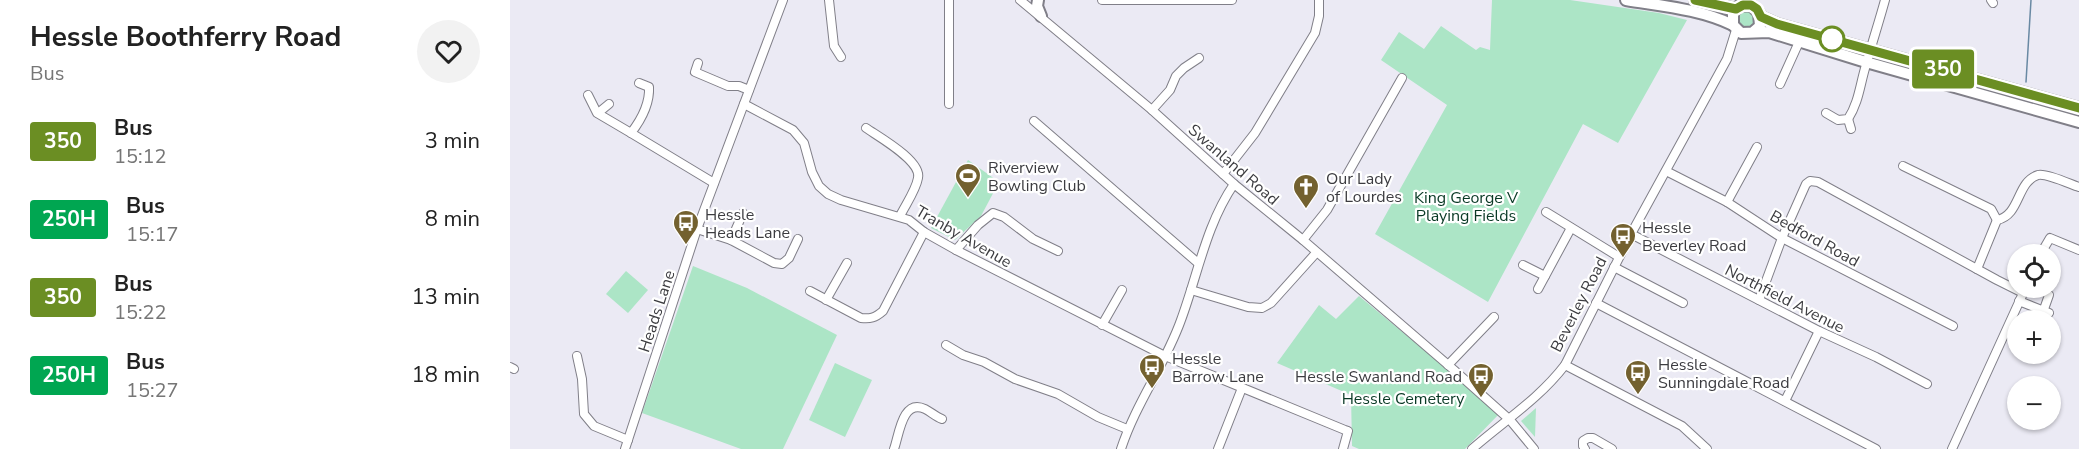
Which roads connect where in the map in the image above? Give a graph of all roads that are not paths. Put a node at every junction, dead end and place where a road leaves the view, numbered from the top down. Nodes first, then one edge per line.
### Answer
1 (783, 0) edge
2 (828, 0) edge
3 (949, 0) edge
4 (1020, 0) edge
5 (1038, 0) edge
6 (1102, 0) edge
7 (1232, 0) edge
8 (1319, 0) edge
9 (1626, 0) edge
10 (1695, 0) edge
11 (1885, 0) edge
12 (1755, 6) edge
13 (1736, 9) junction
14 (1041, 16) junction
15 (1742, 30) junction
16 (1799, 42) junction
17 (1872, 49) junction
18 (842, 58) dead end
19 (1199, 58) dead end
20 (1866, 63) junction
21 (696, 71) dead end
22 (1402, 78) dead end
23 (639, 83) dead end
24 (1780, 84) dead end
25 (749, 90) junction
26 (588, 95) dead end
27 (609, 104) dead end
28 (744, 104) junction
29 (949, 104) dead end
30 (2079, 108) edge
31 (1152, 110) junction
32 (1826, 112) dead end
33 (598, 113) junction
34 (1848, 119) junction
35 (1034, 121) dead end
36 (2079, 122) edge
37 (866, 128) dead end
38 (1851, 129) dead end
39 (631, 133) junction
40 (1757, 147) dead end
41 (1903, 165) dead end
42 (1666, 171) junction
43 (1223, 174) junction
44 (714, 183) junction
45 (1234, 184) junction
46 (2079, 187) edge
47 (1727, 202) junction
48 (1546, 212) dead end
49 (743, 213) dead end
50 (900, 216) junction
51 (1997, 220) junction
52 (1571, 228) junction
53 (697, 229) junction
54 (924, 232) junction
55 (1631, 234) junction
56 (1782, 238) junction
57 (798, 239) dead end
58 (731, 240) junction
59 (1303, 240) junction
60 (2046, 244) edge
61 (956, 250) junction
62 (2079, 250) edge
63 (1058, 251) dead end
64 (1316, 252) junction
65 (1619, 257) junction
66 (847, 263) dead end
67 (1198, 263) junction
68 (1523, 265) dead end
69 (1614, 267) junction
70 (1977, 269) junction
71 (1545, 276) junction
72 (2007, 282) edge
73 (1122, 290) dead end
74 (1191, 290) junction
75 (1538, 290) dead end
76 (810, 291) dead end
77 (2021, 298) edge
78 (2048, 298) edge
79 (826, 300) junction
80 (1760, 300) junction
81 (2019, 302) junction
82 (1596, 303) junction
83 (1683, 303) dead end
84 (1494, 317) dead end
85 (1102, 325) junction
86 (1953, 326) dead end
87 (1819, 331) junction
88 (946, 345) dead end
89 (577, 356) dead end
90 (1165, 356) junction
91 (1448, 365) junction
92 (1564, 365) junction
93 (1927, 384) dead end
94 (1242, 388) junction
95 (1785, 401) junction
96 (942, 419) dead end
97 (1510, 420) junction
98 (1127, 429) junction
99 (628, 440) junction
100 (625, 449) edge
101 (894, 449) edge
102 (1121, 449) edge
103 (1218, 449) edge
104 (1343, 449) edge
105 (1472, 449) edge
106 (1534, 449) edge
107 (1585, 449) edge
108 (1612, 449) edge
109 (1707, 449) edge
110 (1876, 449) edge
111 (1952, 449) edge

1 - 25 street, Heads Lane
2 - 18 street
3 - 29 street
4 - 14 street, Swanland Road
5 - 14 main road
6 - 7 street
8 - 43 street
9 - 15 main road
10 - 13 main road
11 - 17 street
12 - 13 main road
12 - 15 main road
12 - 17 main road
13 - 15 main road
14 - 31 street, Swanland Road
15 - 16 main road
15 - 42 street, Beverley Road
16 - 20 main road
16 - 24 street
17 - 20 street
17 - 30 main road
19 - 31 street
20 - 34 street
20 - 36 main road
21 - 25 street
22 - 59 street
23 - 39 street
25 - 28 street, Heads Lane
26 - 33 street
27 - 33 street
28 - 44 street, Heads Lane
28 - 50 street, Tranby Avenue
31 - 43 street, Swanland Road
32 - 34 street
33 - 39 street
34 - 38 street
35 - 67 street
37 - 50 street
39 - 44 street
40 - 47 street
41 - 51 street
42 - 47 street, Bedford Road
42 - 55 street, Beverley Road
43 - 45 street, Swanland Road
44 - 53 street, Heads Lane
45 - 59 street, Swanland Road
45 - 67 street
46 - 51 street
47 - 56 street, Bedford Road
48 - 52 street
49 - 58 street
50 - 54 street, Tranby Avenue
51 - 70 street
52 - 65 street
52 - 71 street
53 - 58 street
53 - 99 street, Heads Lane
54 - 61 street, Tranby Avenue
54 - 79 street
55 - 65 street, Beverley Road
55 - 80 street, Northfield Avenue
56 - 70 street
56 - 80 street
56 - 86 street, Bedford Road
57 - 58 street
59 - 64 street, Swanland Road
60 - 62 street
61 - 63 street
61 - 85 street, Tranby Avenue
64 - 74 street
64 - 91 street, Swanland Road
65 - 69 street, Beverley Road
66 - 79 street
67 - 74 street
68 - 71 street
69 - 82 street, Beverley Road
69 - 83 street
70 - 72 street
71 - 75 street
73 - 85 street
74 - 90 street
76 - 79 street
77 - 81 street
78 - 81 street
80 - 87 street, Northfield Avenue
81 - 111 street
82 - 92 street, Beverley Road
82 - 95 street
84 - 91 street
85 - 90 street, Tranby Avenue
87 - 93 street, Northfield Avenue
87 - 95 street
88 - 98 street
89 - 99 street
90 - 94 street, Tranby Avenue
90 - 98 street
91 - 97 street, Swanland Road
92 - 97 street, Beverley Road
92 - 109 street
94 - 103 street
94 - 104 street, Tranby Avenue
95 - 110 street
96 - 101 street
97 - 105 street, Beverley Road
97 - 106 street, Swanland Road
98 - 102 street
99 - 100 street, Heads Lane
107 - 108 street

